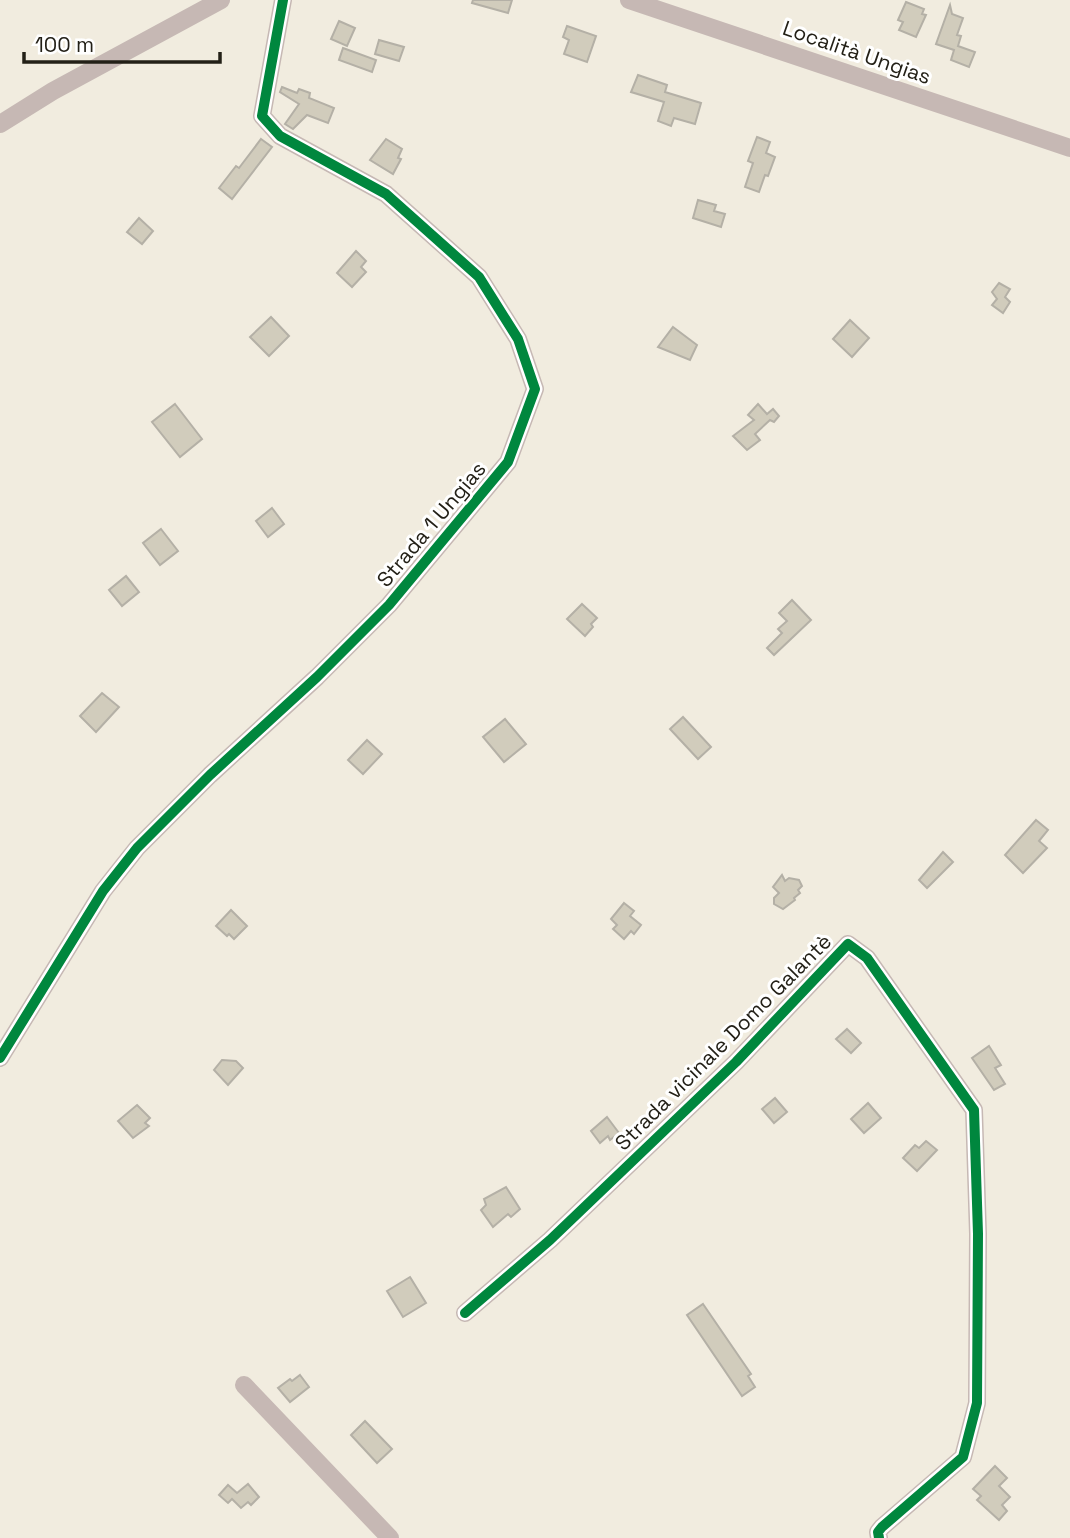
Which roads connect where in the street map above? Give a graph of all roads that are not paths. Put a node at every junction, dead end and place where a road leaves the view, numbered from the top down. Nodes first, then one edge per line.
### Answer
1 (221, 0) edge
2 (283, 0) edge
3 (629, 0) edge
4 (0, 124) edge
5 (1070, 148) edge
6 (0, 1058) edge
7 (465, 1313) dead end
8 (244, 1385) dead end
9 (390, 1538) edge
10 (879, 1538) edge

1 - 4 street
2 - 6 street, Strada 1 Ungias
3 - 5 street, Località Ungias
7 - 10 street, Strada vicinale Domo Galantè
8 - 9 street

